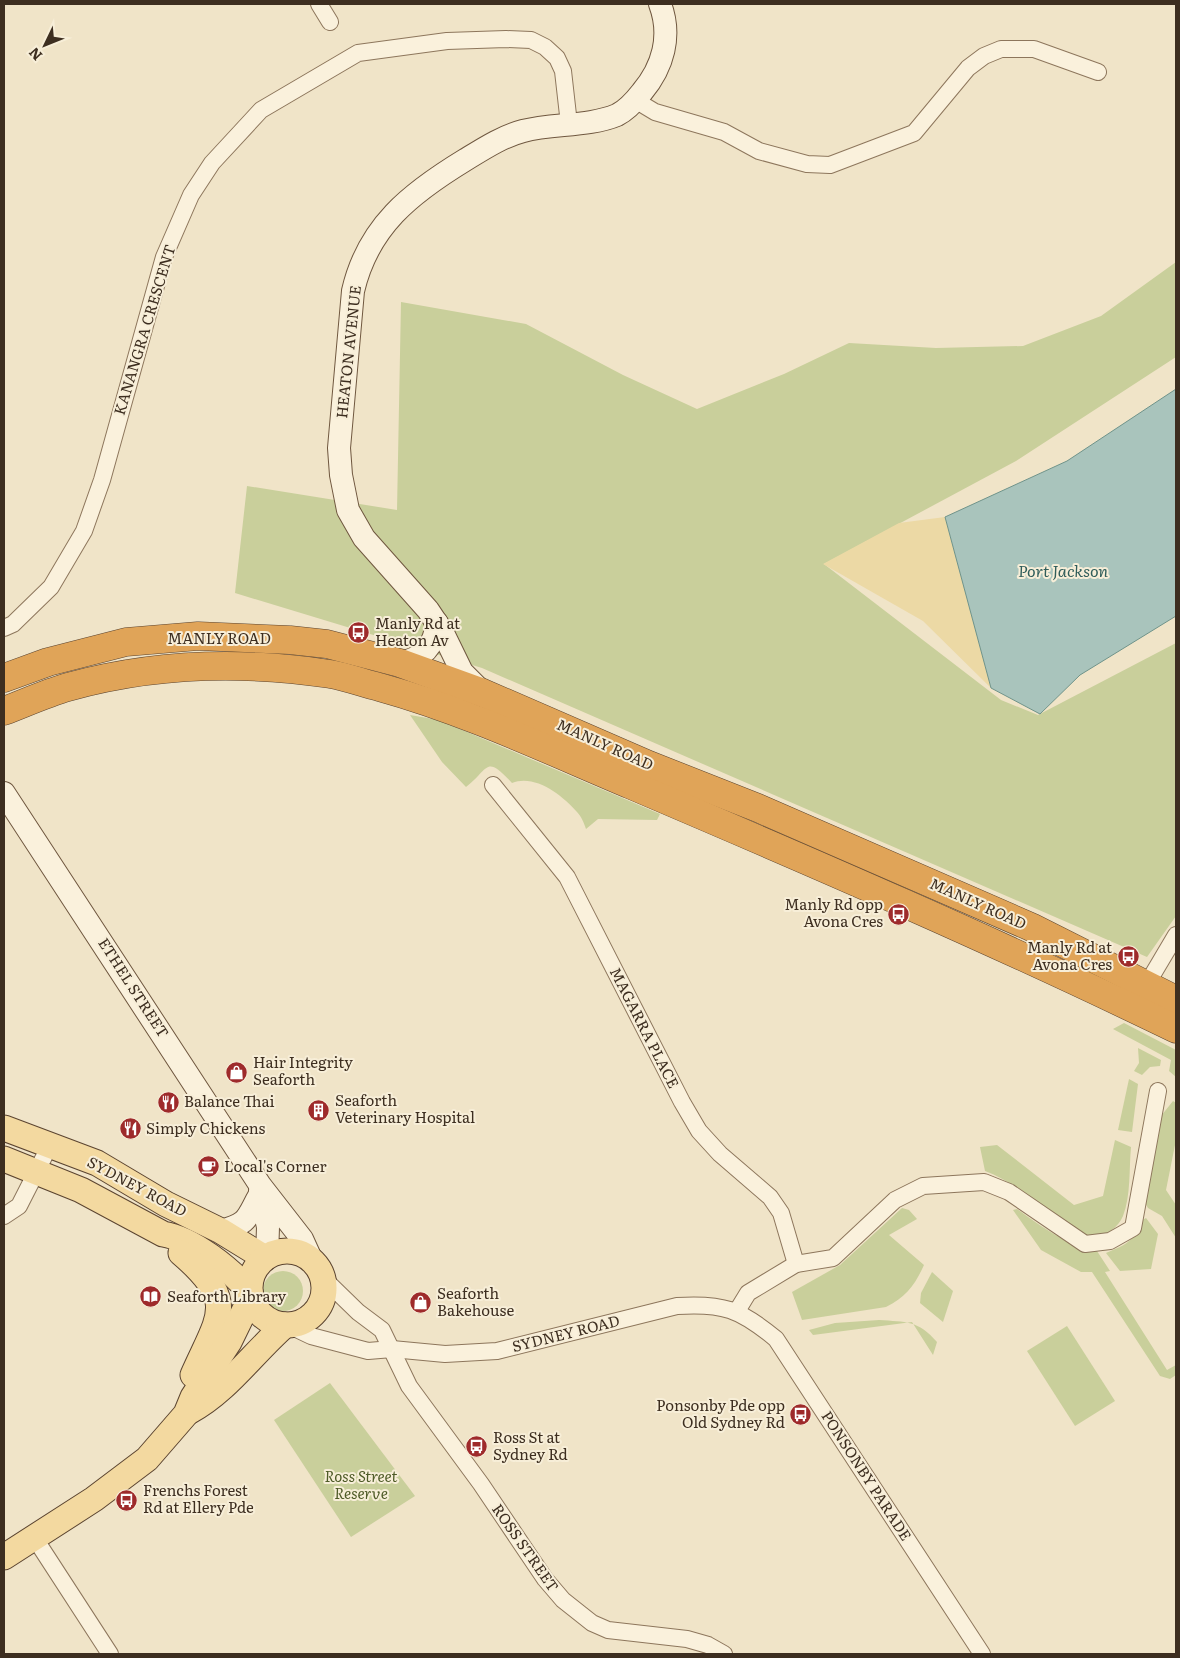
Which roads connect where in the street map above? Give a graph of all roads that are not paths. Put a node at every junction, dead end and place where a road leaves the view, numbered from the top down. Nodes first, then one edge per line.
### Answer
1 (319, 4) edge
2 (660, 4) edge
3 (330, 22) dead end
4 (1098, 72) dead end
5 (636, 100) junction
6 (569, 124) junction
7 (437, 623) junction
8 (4, 628) edge
9 (400, 663) junction
10 (4, 678) edge
11 (484, 693) junction
12 (4, 711) edge
13 (493, 785) dead end
14 (4, 792) edge
15 (1176, 936) edge
16 (1147, 984) junction
17 (1176, 1000) edge
18 (1134, 1008) junction
19 (1176, 1029) edge
20 (1158, 1091) dead end
21 (4, 1128) edge
22 (50, 1145) junction
23 (4, 1159) edge
24 (37, 1172) junction
25 (260, 1190) junction
26 (4, 1216) edge
27 (221, 1231) junction
28 (163, 1234) junction
29 (266, 1257) junction
30 (796, 1264) junction
31 (317, 1269) junction
32 (250, 1294) junction
33 (737, 1311) junction
34 (287, 1325) junction
35 (392, 1349) junction
36 (190, 1405) junction
37 (34, 1537) junction
38 (4, 1557) edge
39 (110, 1654) edge
40 (724, 1654) edge
41 (982, 1654) edge

1 - 3 street
2 - 5 street, HEATON AVENUE
4 - 5 street
5 - 6 street, HEATON AVENUE
6 - 7 street, HEATON AVENUE
6 - 8 street, KANANGRA CRESCENT
7 - 9 street
7 - 11 street, HEATON AVENUE
9 - 10 highway, MANLY ROAD
9 - 11 highway, MANLY ROAD
11 - 16 highway, MANLY ROAD
12 - 18 highway, MANLY ROAD
13 - 30 street, MAGARRA PLACE
14 - 25 street, ETHEL STREET
15 - 16 street
16 - 17 highway, MANLY ROAD
16 - 18 highway
18 - 19 highway, MANLY ROAD
20 - 30 street
21 - 22 main road, SYDNEY ROAD
22 - 24 street
22 - 27 main road, SYDNEY ROAD
23 - 24 main road, SYDNEY ROAD
24 - 26 street
24 - 28 main road, SYDNEY ROAD
25 - 27 street
25 - 29 street, ETHEL STREET
25 - 31 street, ETHEL STREET
27 - 29 main road, SYDNEY ROAD
28 - 32 main road, SYDNEY ROAD
28 - 36 main road
29 - 31 main road
29 - 32 main road
30 - 33 street
31 - 34 main road
31 - 35 street
32 - 34 main road
32 - 36 main road
33 - 35 street, SYDNEY ROAD
33 - 41 street, PONSONBY PARADE
34 - 35 street, SYDNEY ROAD
34 - 36 main road
35 - 40 street, ROSS STREET
36 - 37 main road
37 - 38 main road
37 - 39 street

